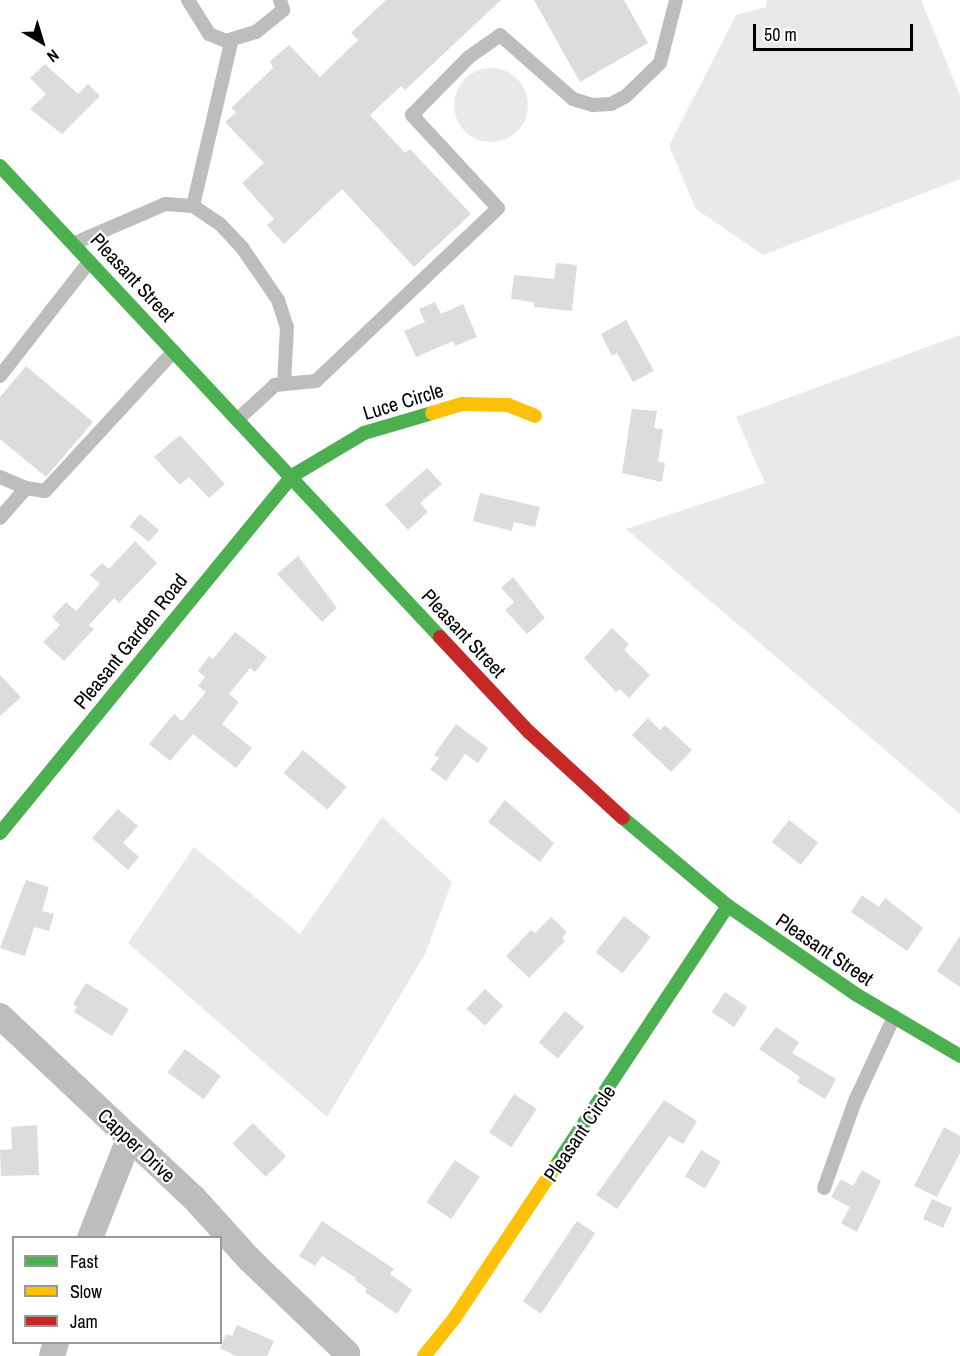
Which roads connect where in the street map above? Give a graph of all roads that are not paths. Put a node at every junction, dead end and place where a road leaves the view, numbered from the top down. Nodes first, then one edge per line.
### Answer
1 (188, 0) edge
2 (295, 0) edge
3 (676, 0) edge
4 (281, 5) edge
5 (232, 39) junction
6 (0, 166) edge
7 (193, 206) junction
8 (75, 243) junction
9 (91, 260) junction
10 (174, 351) junction
11 (0, 376) edge
12 (284, 384) junction
13 (535, 416) dead end
14 (237, 420) junction
15 (292, 476) junction
16 (0, 477) edge
17 (26, 488) junction
18 (0, 518) edge
19 (0, 832) edge
20 (728, 906) junction
21 (0, 1016) edge
22 (894, 1017) junction
23 (960, 1056) edge
24 (129, 1139) junction
25 (824, 1188) dead end
26 (91, 1236) edge
27 (352, 1355) edge
28 (424, 1356) edge

1 - 5 lane
2 - 4 lane
3 - 12 lane
4 - 5 lane
5 - 7 lane
6 - 8 main road, Pleasant Street
7 - 8 lane
7 - 12 lane
8 - 9 main road, Pleasant Street
9 - 10 main road, Pleasant Street
9 - 11 lane
10 - 14 main road, Pleasant Street
10 - 17 lane
12 - 14 lane
13 - 15 main road, Luce Circle
14 - 15 main road, Pleasant Street
15 - 19 main road, Pleasant Garden Road
15 - 20 main road, Pleasant Street
16 - 17 lane
17 - 18 lane
20 - 22 main road, Pleasant Street
20 - 28 main road, Pleasant Circle
21 - 24 street, Capper Drive
22 - 23 main road, Pleasant Street
22 - 25 lane
24 - 26 street
24 - 27 street, Capper Drive

